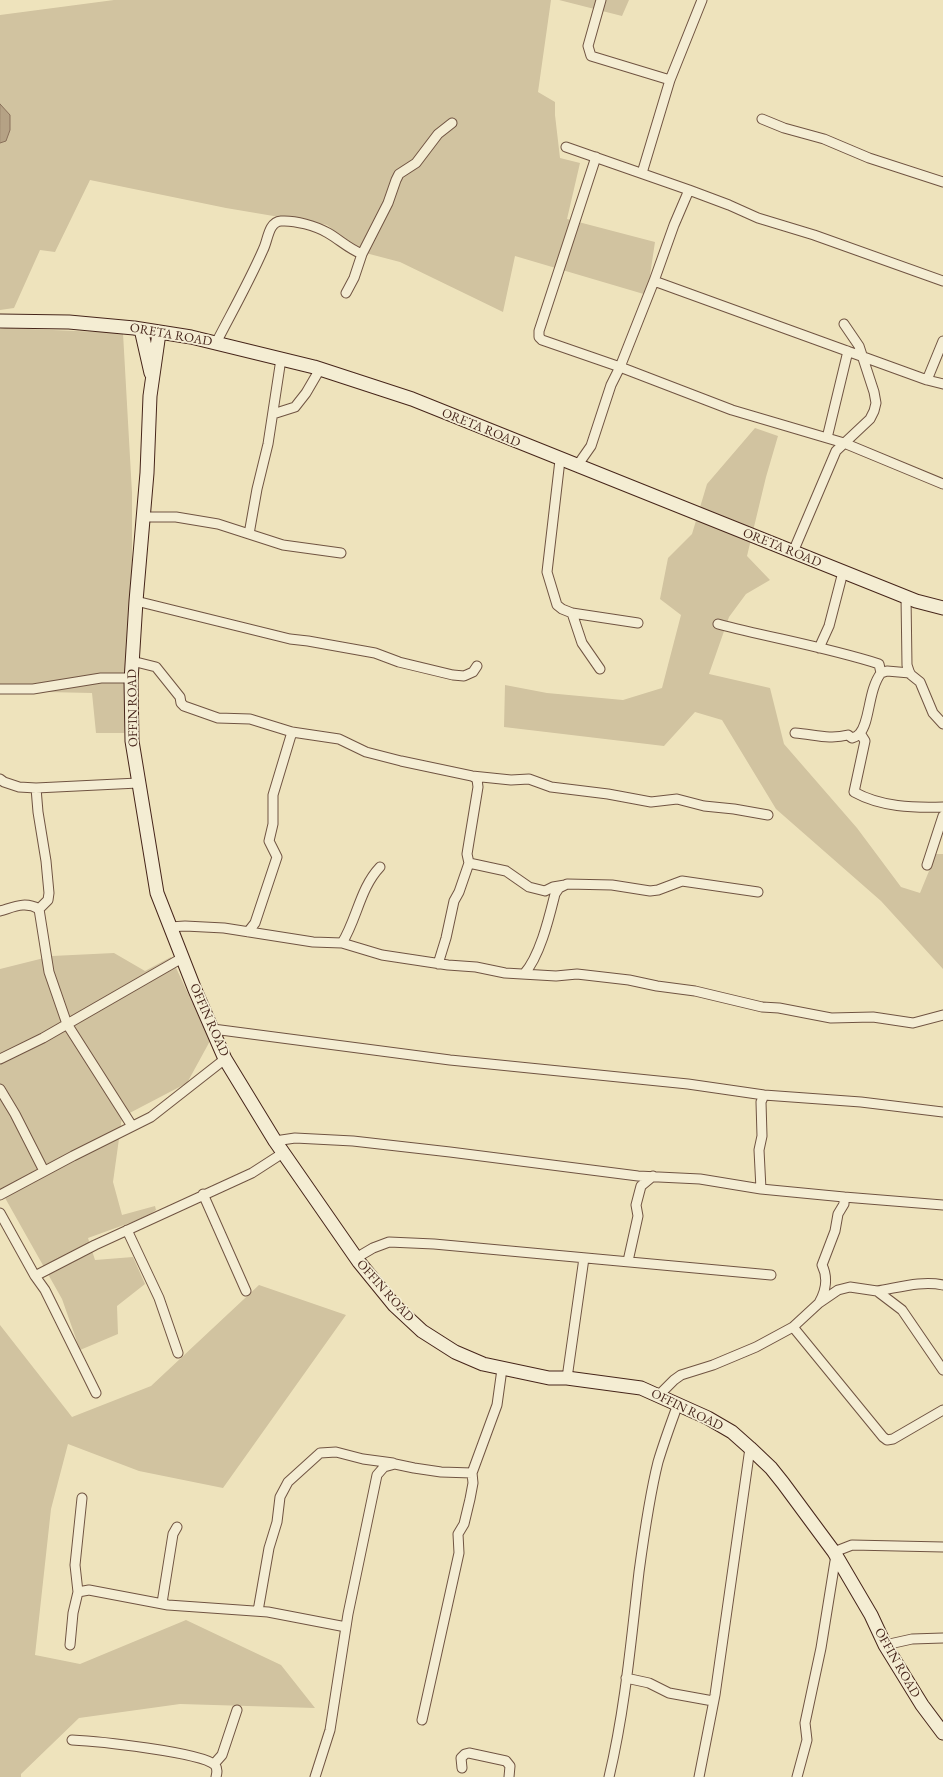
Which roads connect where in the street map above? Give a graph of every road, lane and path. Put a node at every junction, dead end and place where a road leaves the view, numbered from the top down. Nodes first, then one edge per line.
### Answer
1 (601, 0) edge
2 (702, 0) edge
3 (670, 80) junction
4 (762, 119) dead end
5 (452, 123) dead end
6 (566, 147) dead end
7 (596, 157) junction
8 (642, 173) junction
9 (943, 182) edge
10 (689, 190) junction
11 (362, 254) junction
12 (654, 281) junction
13 (943, 281) edge
14 (346, 293) dead end
15 (0, 321) edge
16 (844, 324) dead end
17 (141, 329) junction
18 (159, 333) junction
19 (943, 341) edge
20 (216, 343) junction
21 (848, 351) junction
22 (862, 355) junction
23 (281, 359) junction
24 (620, 367) junction
25 (320, 369) junction
26 (152, 377) junction
27 (927, 380) junction
28 (943, 384) edge
29 (272, 414) junction
30 (827, 438) junction
31 (844, 443) junction
32 (560, 460) junction
33 (577, 466) junction
34 (943, 484) edge
35 (142, 517) junction
36 (249, 534) junction
37 (341, 552) dead end
38 (793, 552) junction
39 (843, 572) junction
40 (906, 597) junction
41 (136, 601) junction
42 (943, 608) edge
43 (572, 613) junction
44 (638, 623) dead end
45 (718, 624) dead end
46 (819, 648) junction
47 (132, 661) junction
48 (477, 666) dead end
49 (600, 668) dead end
50 (881, 673) junction
51 (910, 673) junction
52 (131, 678) junction
53 (0, 689) edge
54 (943, 724) edge
55 (292, 732) junction
56 (795, 733) dead end
57 (860, 733) junction
58 (472, 776) junction
59 (0, 779) edge
60 (138, 783) junction
61 (36, 788) junction
62 (943, 807) edge
63 (768, 815) dead end
64 (943, 816) edge
65 (469, 863) junction
66 (927, 865) dead end
67 (380, 867) dead end
68 (565, 885) junction
69 (758, 892) dead end
70 (39, 909) junction
71 (0, 911) edge
72 (170, 927) junction
73 (248, 932) junction
74 (342, 944) junction
75 (182, 958) junction
76 (438, 964) junction
77 (524, 974) junction
78 (943, 1015) edge
79 (67, 1024) junction
80 (213, 1029) junction
81 (0, 1059) edge
82 (225, 1059) junction
83 (0, 1089) edge
84 (764, 1095) junction
85 (943, 1112) edge
86 (132, 1126) junction
87 (275, 1141) junction
88 (283, 1153) junction
89 (44, 1171) junction
90 (653, 1176) junction
91 (762, 1189) junction
92 (204, 1194) junction
93 (0, 1195) edge
94 (844, 1197) junction
95 (943, 1205) edge
96 (0, 1213) edge
97 (127, 1230) junction
98 (356, 1258) junction
99 (584, 1258) junction
100 (628, 1261) junction
101 (771, 1275) dead end
102 (35, 1276) junction
103 (943, 1285) edge
104 (246, 1291) dead end
105 (877, 1291) junction
106 (819, 1303) junction
107 (792, 1327) junction
108 (178, 1354) dead end
109 (940, 1362) edge
110 (502, 1369) junction
111 (943, 1370) edge
112 (567, 1378) junction
113 (96, 1393) dead end
114 (660, 1395) junction
115 (678, 1404) junction
116 (943, 1410) edge
117 (750, 1448) junction
118 (395, 1464) junction
119 (472, 1473) junction
120 (82, 1498) dead end
121 (177, 1527) dead end
122 (943, 1547) edge
123 (835, 1553) junction
124 (78, 1592) junction
125 (162, 1603) junction
126 (258, 1611) junction
127 (346, 1627) junction
128 (943, 1638) edge
129 (70, 1645) dead end
130 (885, 1645) junction
131 (626, 1678) junction
132 (713, 1701) junction
133 (237, 1710) dead end
134 (422, 1720) dead end
135 (943, 1733) edge
136 (72, 1740) dead end
137 (214, 1764) junction
138 (462, 1768) dead end
139 (216, 1777) edge
140 (315, 1777) edge
141 (509, 1777) edge
142 (609, 1777) edge
143 (698, 1777) edge
144 (797, 1777) edge

1 - 3 street
2 - 3 street
3 - 8 street
4 - 9 street
5 - 11 street
6 - 7 street
7 - 8 street
7 - 24 street
8 - 10 street
10 - 12 street
10 - 13 street
11 - 14 street
11 - 20 street
12 - 21 street
12 - 24 street
15 - 17 street, ORETA ROAD
16 - 22 street
17 - 18 street, ORETA ROAD
17 - 26 street
18 - 20 street, ORETA ROAD
18 - 26 street
19 - 27 street
20 - 23 street, ORETA ROAD
21 - 22 street
21 - 30 street
22 - 27 street
22 - 31 street
23 - 25 street, ORETA ROAD
23 - 29 street
24 - 30 street
24 - 33 street
25 - 29 street
25 - 32 street, ORETA ROAD
26 - 35 street, OFFIN ROAD
27 - 28 street
29 - 36 street
30 - 31 street
31 - 34 street
31 - 38 street
32 - 33 street, ORETA ROAD
32 - 43 street
33 - 38 street, ORETA ROAD
35 - 36 street
35 - 41 street, OFFIN ROAD
36 - 37 street
38 - 39 street, ORETA ROAD
39 - 40 street, ORETA ROAD
39 - 46 street
40 - 42 street, ORETA ROAD
40 - 51 street
41 - 47 street, OFFIN ROAD
41 - 48 street
43 - 44 street
43 - 49 street
45 - 46 street
46 - 50 street
47 - 52 street, OFFIN ROAD
47 - 55 street
50 - 51 street
50 - 57 street
51 - 54 street
52 - 53 street
52 - 60 street, OFFIN ROAD
55 - 58 street
55 - 73 street
56 - 57 street
57 - 62 street
58 - 63 street
58 - 65 street
59 - 61 street
60 - 61 street
60 - 72 street, OFFIN ROAD
61 - 70 street
64 - 66 street
65 - 68 street
65 - 76 street
67 - 74 street
68 - 69 street
68 - 77 street
70 - 71 street
70 - 79 street
72 - 73 street
72 - 75 street, OFFIN ROAD
73 - 74 street
74 - 76 street
75 - 79 street
75 - 80 street, OFFIN ROAD
76 - 77 street
77 - 78 street
79 - 81 street
79 - 86 street
80 - 82 street, OFFIN ROAD
80 - 84 street
82 - 86 street
82 - 87 street, OFFIN ROAD
83 - 89 street
84 - 85 street
84 - 91 street
86 - 89 street
87 - 88 street, OFFIN ROAD
87 - 90 street
88 - 92 street
88 - 98 street, OFFIN ROAD
89 - 93 street
90 - 91 street
90 - 100 street
91 - 94 street
92 - 97 street
92 - 104 street
94 - 95 street
94 - 106 street
96 - 102 street
97 - 102 street
97 - 108 street
98 - 99 street
98 - 110 street, OFFIN ROAD
99 - 100 street
99 - 112 street
100 - 101 street
102 - 113 street
103 - 105 street
105 - 106 street
105 - 109 street
106 - 107 street
107 - 114 street
107 - 116 street
109 - 111 street
110 - 112 street, OFFIN ROAD
110 - 119 street
112 - 114 street, OFFIN ROAD
114 - 115 street, OFFIN ROAD
115 - 117 street, OFFIN ROAD
115 - 131 street
117 - 123 street, OFFIN ROAD
117 - 132 street
118 - 119 street
118 - 126 street
118 - 127 street
119 - 134 street
120 - 124 street
121 - 125 street
122 - 123 street
123 - 130 street, OFFIN ROAD
123 - 144 street
124 - 125 street
124 - 129 street
125 - 126 street
126 - 127 street
127 - 140 street
128 - 130 street
130 - 135 street, OFFIN ROAD
131 - 132 street
131 - 142 street
132 - 143 street
133 - 137 street
136 - 137 street
137 - 139 street
138 - 141 street

